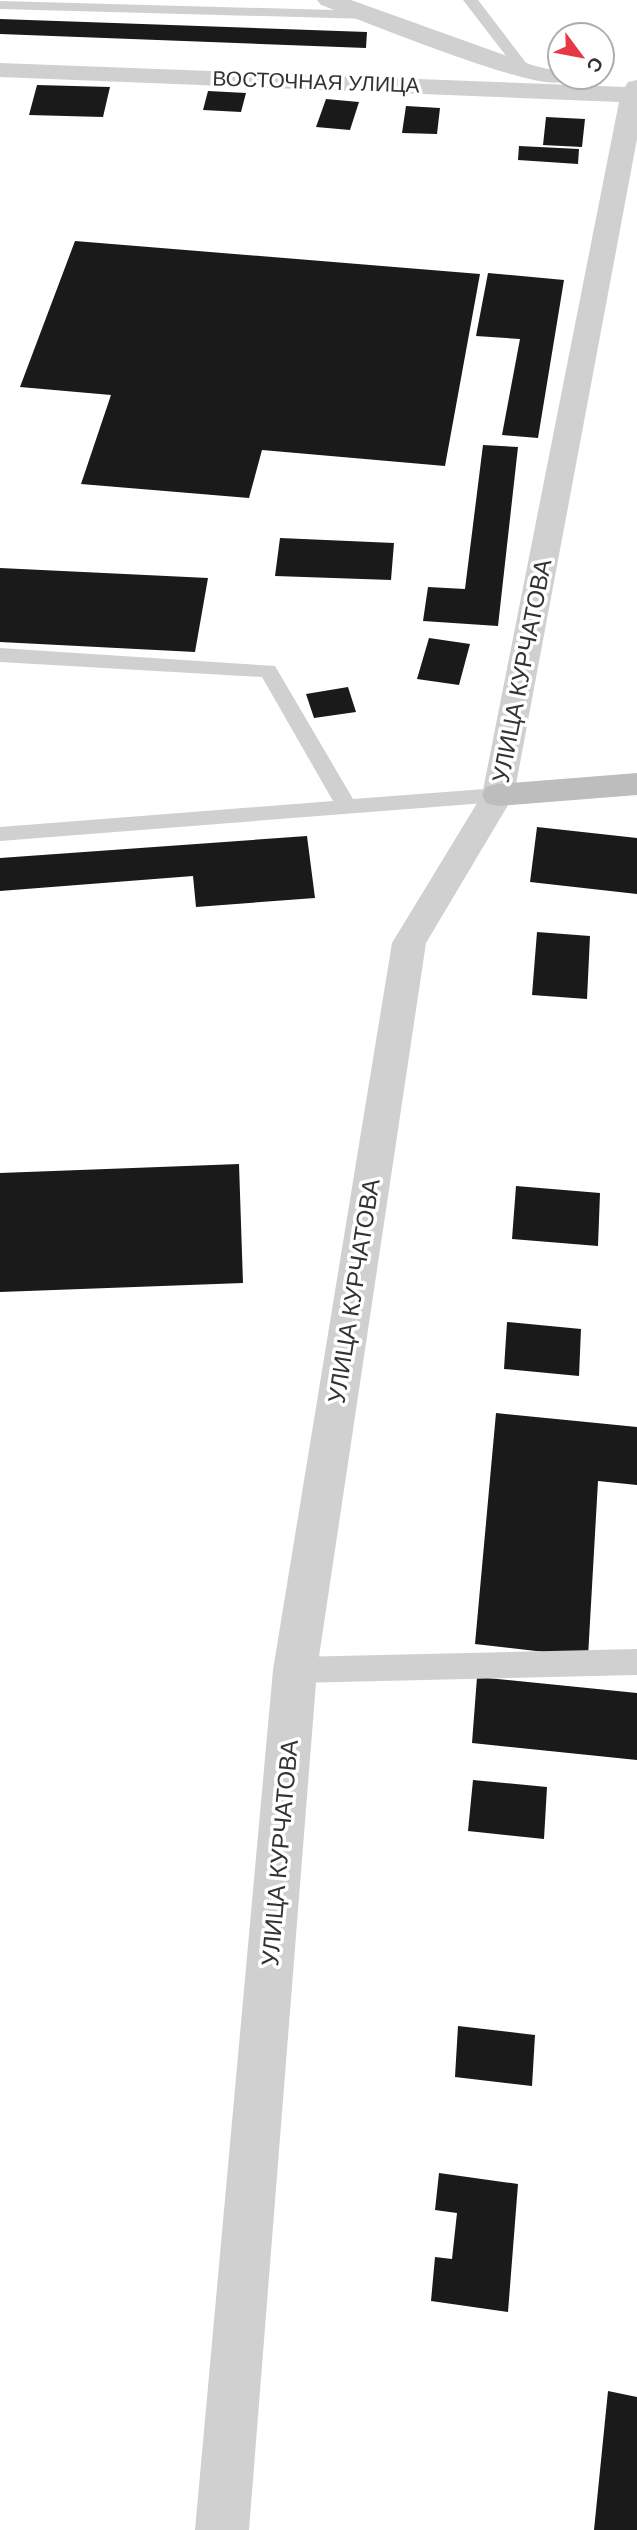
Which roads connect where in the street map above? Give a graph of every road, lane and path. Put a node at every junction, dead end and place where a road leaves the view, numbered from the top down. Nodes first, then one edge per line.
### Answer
1 (329, 0) edge
2 (470, 0) edge
3 (0, 5) edge
4 (370, 15) junction
5 (0, 70) edge
6 (525, 71) junction
7 (636, 92) edge
8 (0, 655) edge
9 (637, 784) edge
10 (498, 795) junction
11 (347, 807) junction
12 (0, 834) edge
13 (637, 1662) edge
14 (295, 1671) junction
15 (222, 2530) edge

1 - 4 street
2 - 6 lane
3 - 4 lane
4 - 6 street
5 - 7 street, ВОСТОЧНАЯ УЛИЦА
6 - 7 street
7 - 10 street, УЛИЦА КУРЧАТОВА
8 - 11 lane
9 - 10 street
10 - 11 lane
10 - 14 street, УЛИЦА КУРЧАТОВА
11 - 12 lane
13 - 14 lane
14 - 15 street, УЛИЦА КУРЧАТОВА

